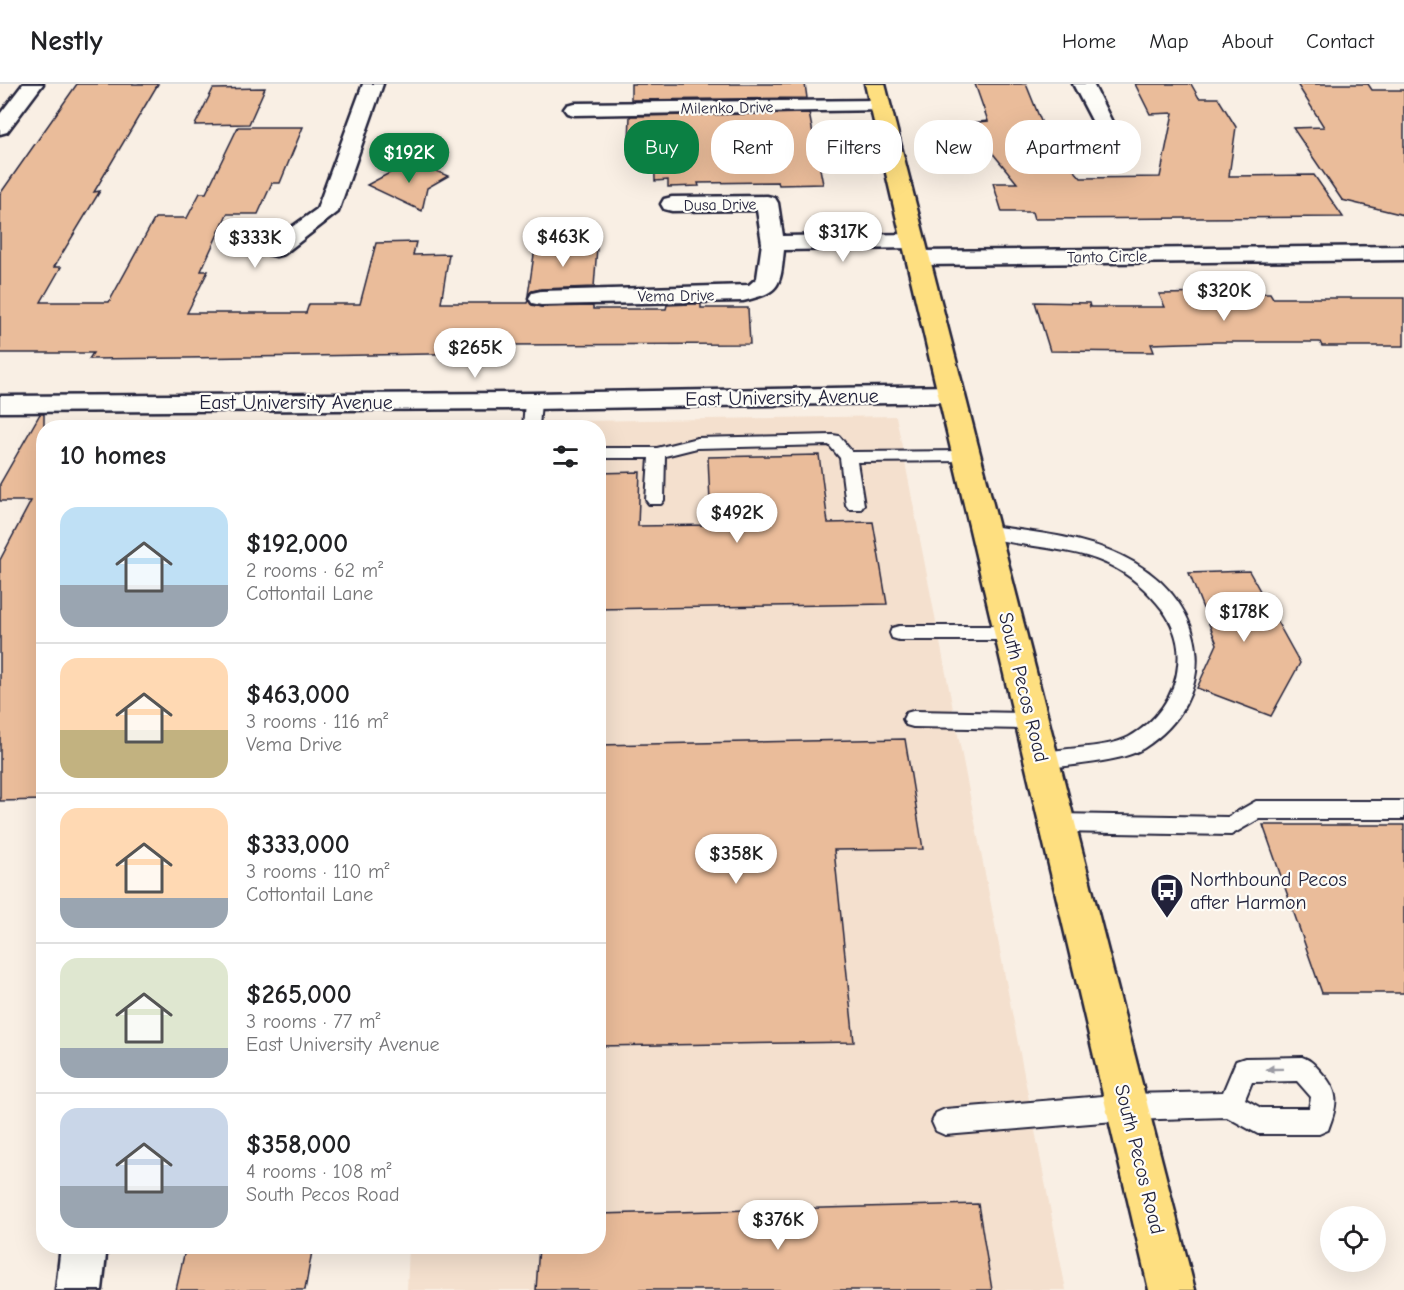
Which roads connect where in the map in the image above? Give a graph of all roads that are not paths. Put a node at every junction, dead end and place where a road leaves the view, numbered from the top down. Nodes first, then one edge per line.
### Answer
1 (33, 84) edge
2 (373, 84) edge
3 (1083, 84) edge
4 (878, 95) edge
5 (574, 109) dead end
6 (1101, 120) edge
7 (0, 128) edge
8 (672, 204) dead end
9 (773, 243) junction
10 (276, 249) dead end
11 (916, 249) junction
12 (1404, 253) edge
13 (541, 298) dead end
14 (951, 394) junction
15 (533, 401) junction
16 (0, 404) edge
17 (532, 420) edge
18 (606, 453) edge
19 (657, 453) junction
20 (967, 456) junction
21 (848, 457) junction
22 (655, 500) dead end
23 (855, 505) dead end
24 (985, 531) junction
25 (899, 633) dead end
26 (1010, 633) junction
27 (913, 719) dead end
28 (1032, 721) junction
29 (1042, 761) junction
30 (1404, 810) edge
31 (1058, 824) junction
32 (1230, 1104) dead end
33 (1127, 1107) junction
34 (945, 1122) dead end
35 (83, 1254) edge
36 (79, 1290) edge
37 (1172, 1290) edge

1 - 7 street
2 - 10 street
3 - 6 street
4 - 5 street, Milenko Drive
4 - 11 main road, South Pecos Road
8 - 9 street, Dusa Drive
9 - 11 street
9 - 13 street, Vema Drive
11 - 12 street, Tanto Circle
11 - 14 main road, South Pecos Road
14 - 15 street, East University Avenue
14 - 20 main road, South Pecos Road
15 - 16 street, East University Avenue
15 - 17 lane
18 - 19 lane
19 - 21 lane
19 - 22 lane
20 - 21 lane
20 - 24 main road, South Pecos Road
21 - 23 lane
24 - 26 main road, South Pecos Road
24 - 29 lane
25 - 26 lane
26 - 28 main road, South Pecos Road
27 - 28 lane
28 - 29 main road, South Pecos Road
29 - 31 main road, South Pecos Road
30 - 31 lane
31 - 33 main road, South Pecos Road
32 - 33 lane
33 - 34 lane
33 - 37 main road, South Pecos Road
35 - 36 street

